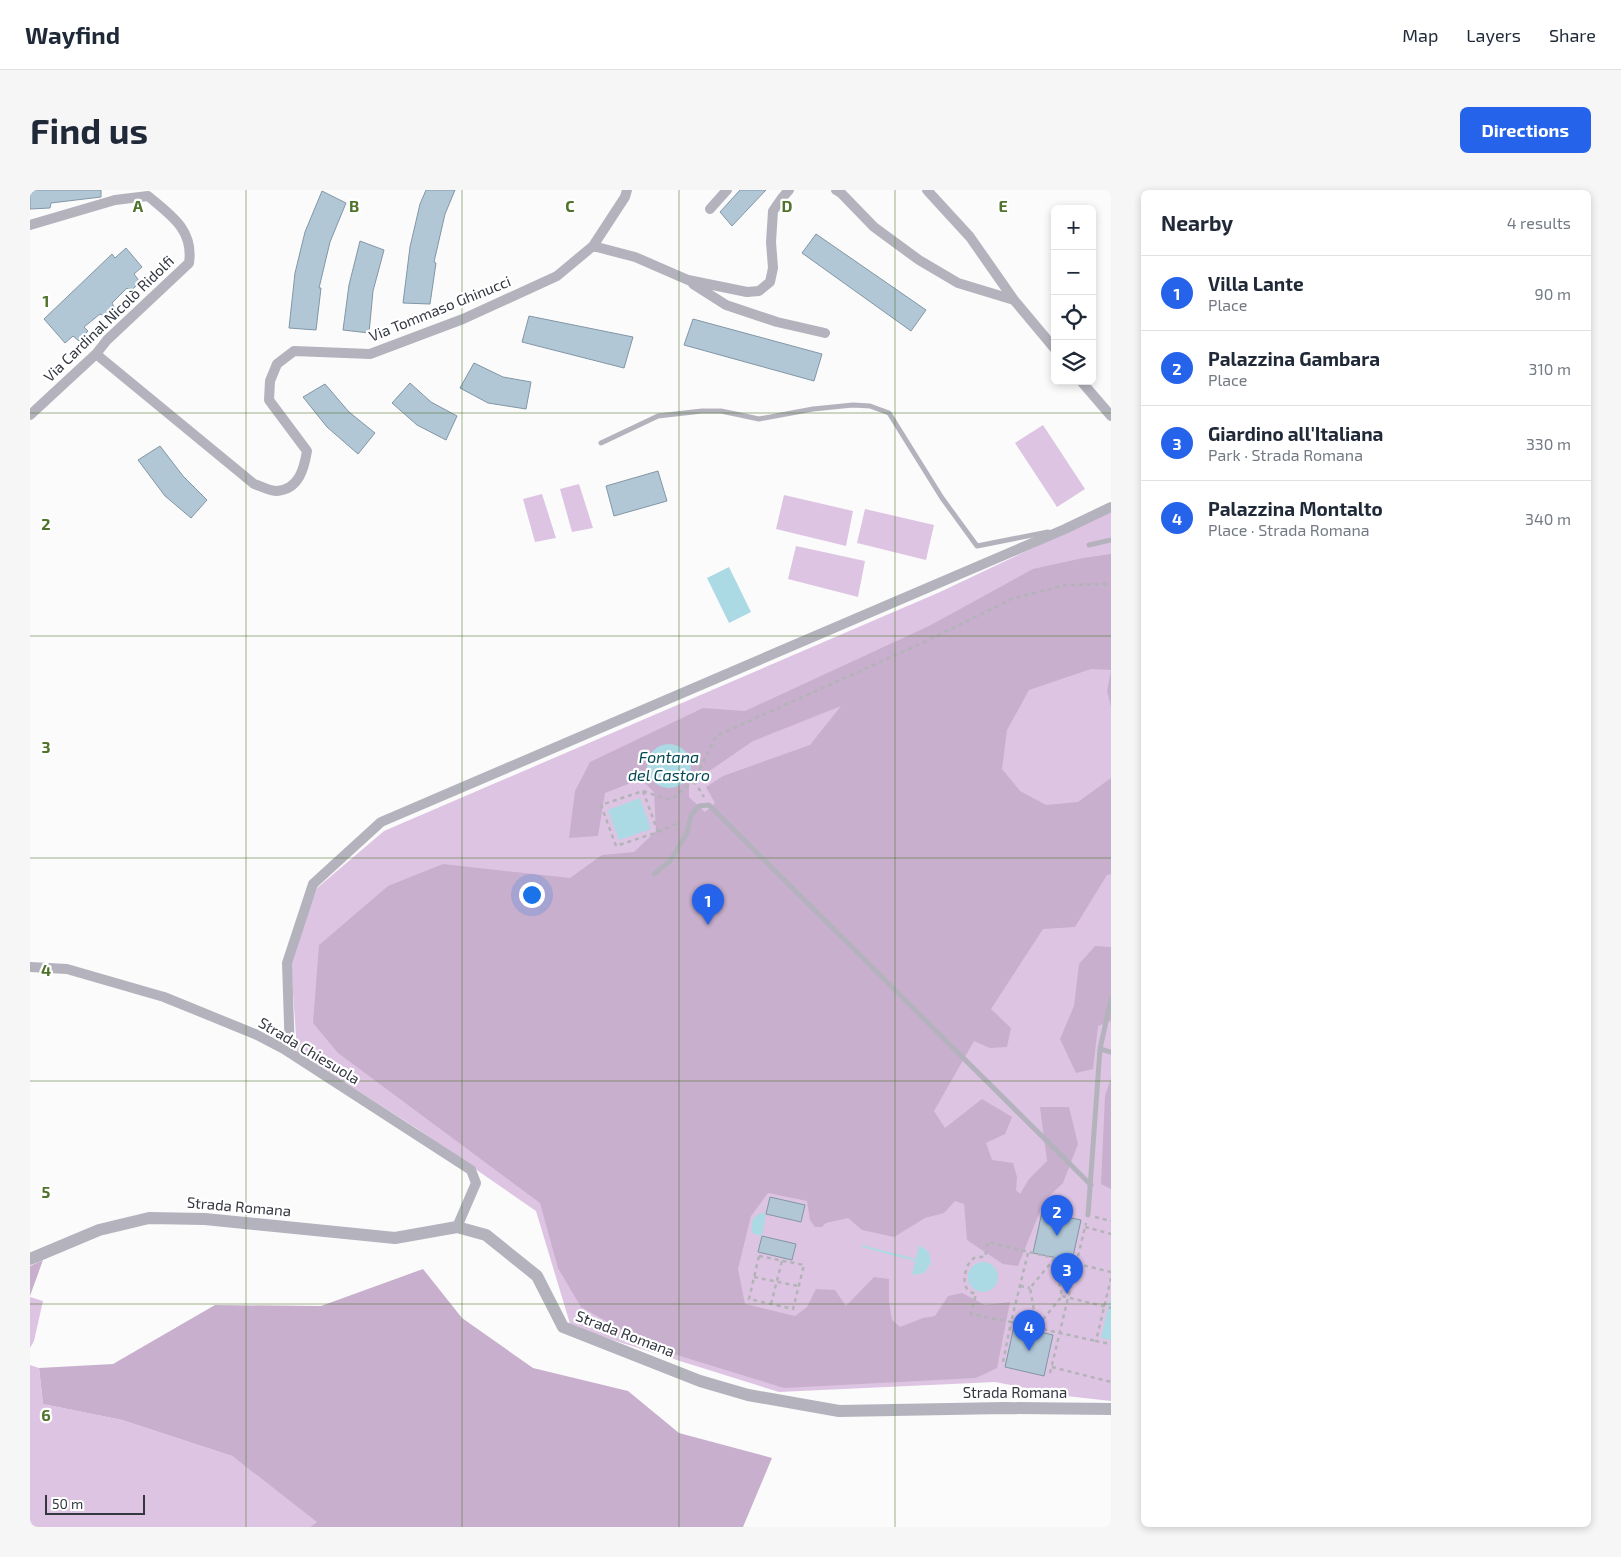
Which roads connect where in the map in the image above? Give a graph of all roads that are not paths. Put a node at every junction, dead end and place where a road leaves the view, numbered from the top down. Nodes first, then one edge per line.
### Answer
1 (627, 190) edge
2 (727, 190) edge
3 (790, 190) edge
4 (836, 190) edge
5 (927, 190) edge
6 (710, 209) dead end
7 (30, 225) edge
8 (593, 246) junction
9 (688, 280) junction
10 (1014, 300) junction
11 (826, 333) dead end
12 (1051, 344) edge
13 (96, 354) junction
14 (1084, 385) edge
15 (30, 415) edge
16 (1111, 416) edge
17 (601, 443) dead end
18 (1111, 507) edge
19 (1065, 529) junction
20 (1111, 540) edge
21 (1089, 545) dead end
22 (654, 874) dead end
23 (30, 967) edge
24 (1111, 999) edge
25 (1100, 1049) junction
26 (1111, 1052) edge
27 (290, 1053) junction
28 (1091, 1185) junction
29 (1088, 1215) road end
30 (457, 1227) junction
31 (30, 1259) edge
32 (1111, 1410) edge

1 - 8 street, Via Tommaso Ghinucci
2 - 6 street
3 - 9 street
4 - 10 street
5 - 10 street
7 - 13 street, Via Cardinal Nicolò Ridolfi
8 - 9 street
8 - 13 street, Via Tommaso Ghinucci
9 - 11 street
10 - 12 street
13 - 15 street, Via Cardinal Nicolò Ridolfi
14 - 16 street
17 - 19 lane
18 - 19 street
19 - 27 street
20 - 21 lane
22 - 28 lane
23 - 27 street, Strada Chiesuola
24 - 25 lane
25 - 26 lane
25 - 28 lane
27 - 30 street, Strada Chiesuola
28 - 29 lane
30 - 31 street, Strada Romana
30 - 32 street, Strada Romana

